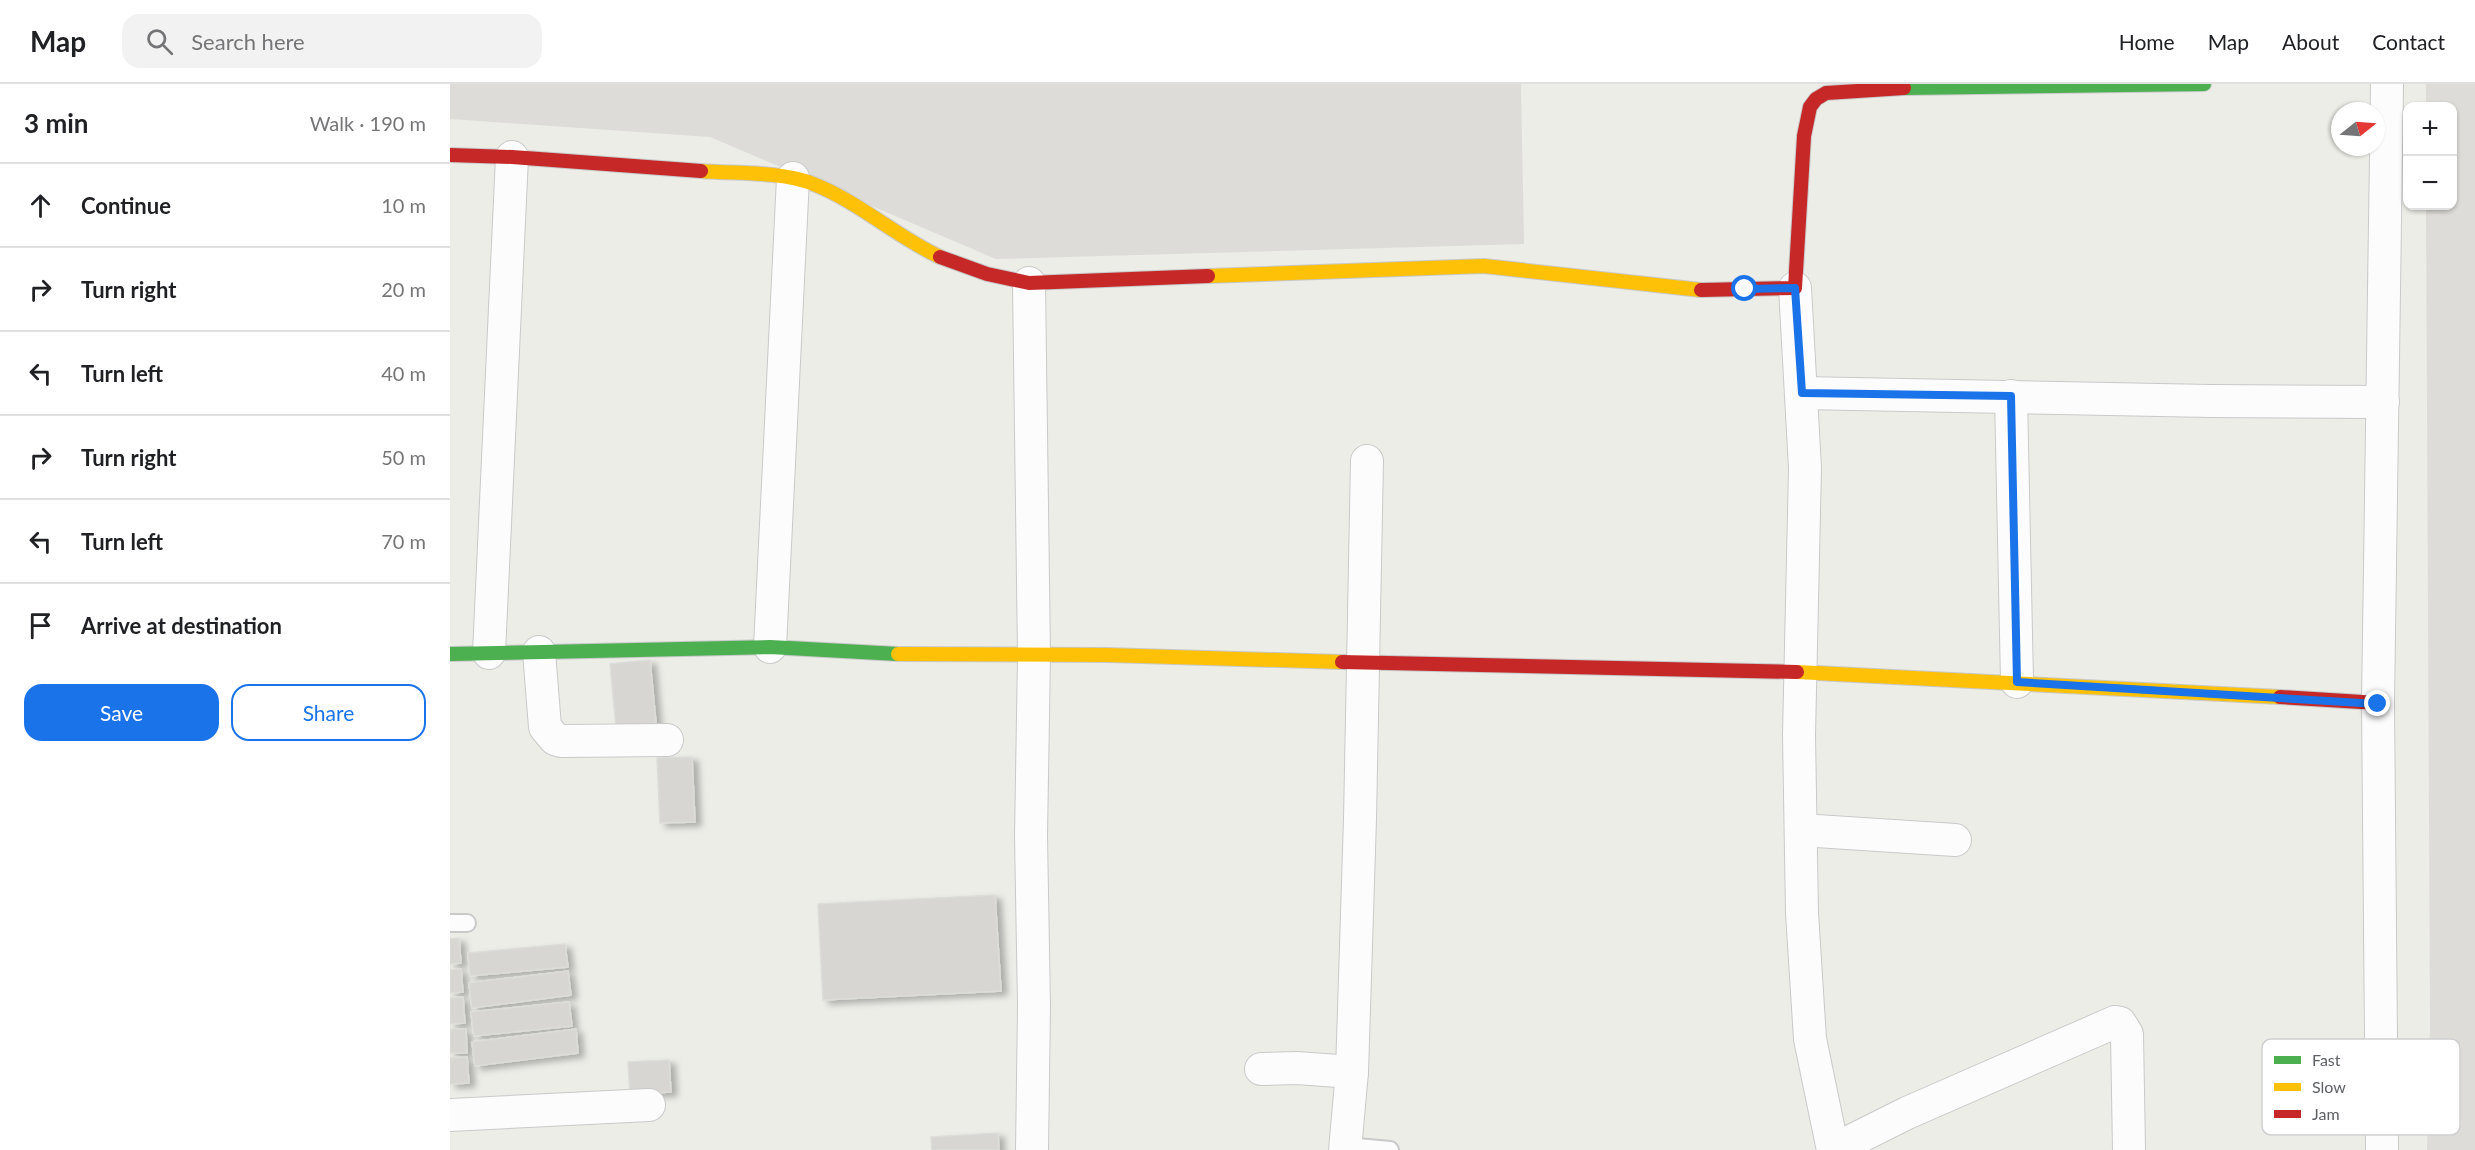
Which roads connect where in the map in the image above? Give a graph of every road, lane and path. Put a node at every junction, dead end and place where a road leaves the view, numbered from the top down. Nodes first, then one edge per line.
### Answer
1 (2204, 84) edge
2 (2387, 84) edge
3 (2087, 86) edge
4 (450, 155) edge
5 (512, 157) junction
6 (793, 178) junction
7 (1029, 283) junction
8 (1795, 288) junction
9 (1802, 393) junction
10 (2011, 396) junction
11 (2382, 402) junction
12 (1367, 461) dead end
13 (770, 647) junction
14 (539, 652) junction
15 (489, 653) junction
16 (450, 654) edge
17 (1034, 656) junction
18 (1364, 663) junction
19 (1799, 672) junction
20 (2017, 682) junction
21 (2378, 704) junction
22 (667, 740) dead end
23 (1801, 830) junction
24 (1955, 840) dead end
25 (2381, 1039) edge
26 (1261, 1069) dead end
27 (1352, 1072) junction
28 (649, 1105) dead end
29 (450, 1115) edge
30 (2382, 1135) edge
31 (1345, 1148) edge
32 (1032, 1150) edge
33 (1390, 1150) edge
34 (1833, 1150) edge
35 (2129, 1150) edge
36 (2382, 1150) edge

1 - 3 street
2 - 11 street
3 - 8 street
4 - 5 street
5 - 6 street
5 - 15 street
6 - 7 street
6 - 13 street
7 - 8 street
7 - 17 street
8 - 9 street
9 - 10 street
9 - 19 street
10 - 11 street
10 - 20 street
11 - 21 street
12 - 18 street
13 - 14 street
13 - 17 street
14 - 15 street
14 - 22 street
15 - 16 street
17 - 18 street
17 - 32 street
18 - 19 street
18 - 27 street
19 - 20 street
19 - 23 street
20 - 21 street
21 - 25 street
23 - 24 street
23 - 34 street
26 - 27 street
27 - 31 street
28 - 29 street
30 - 36 street
31 - 33 lane
34 - 35 street

